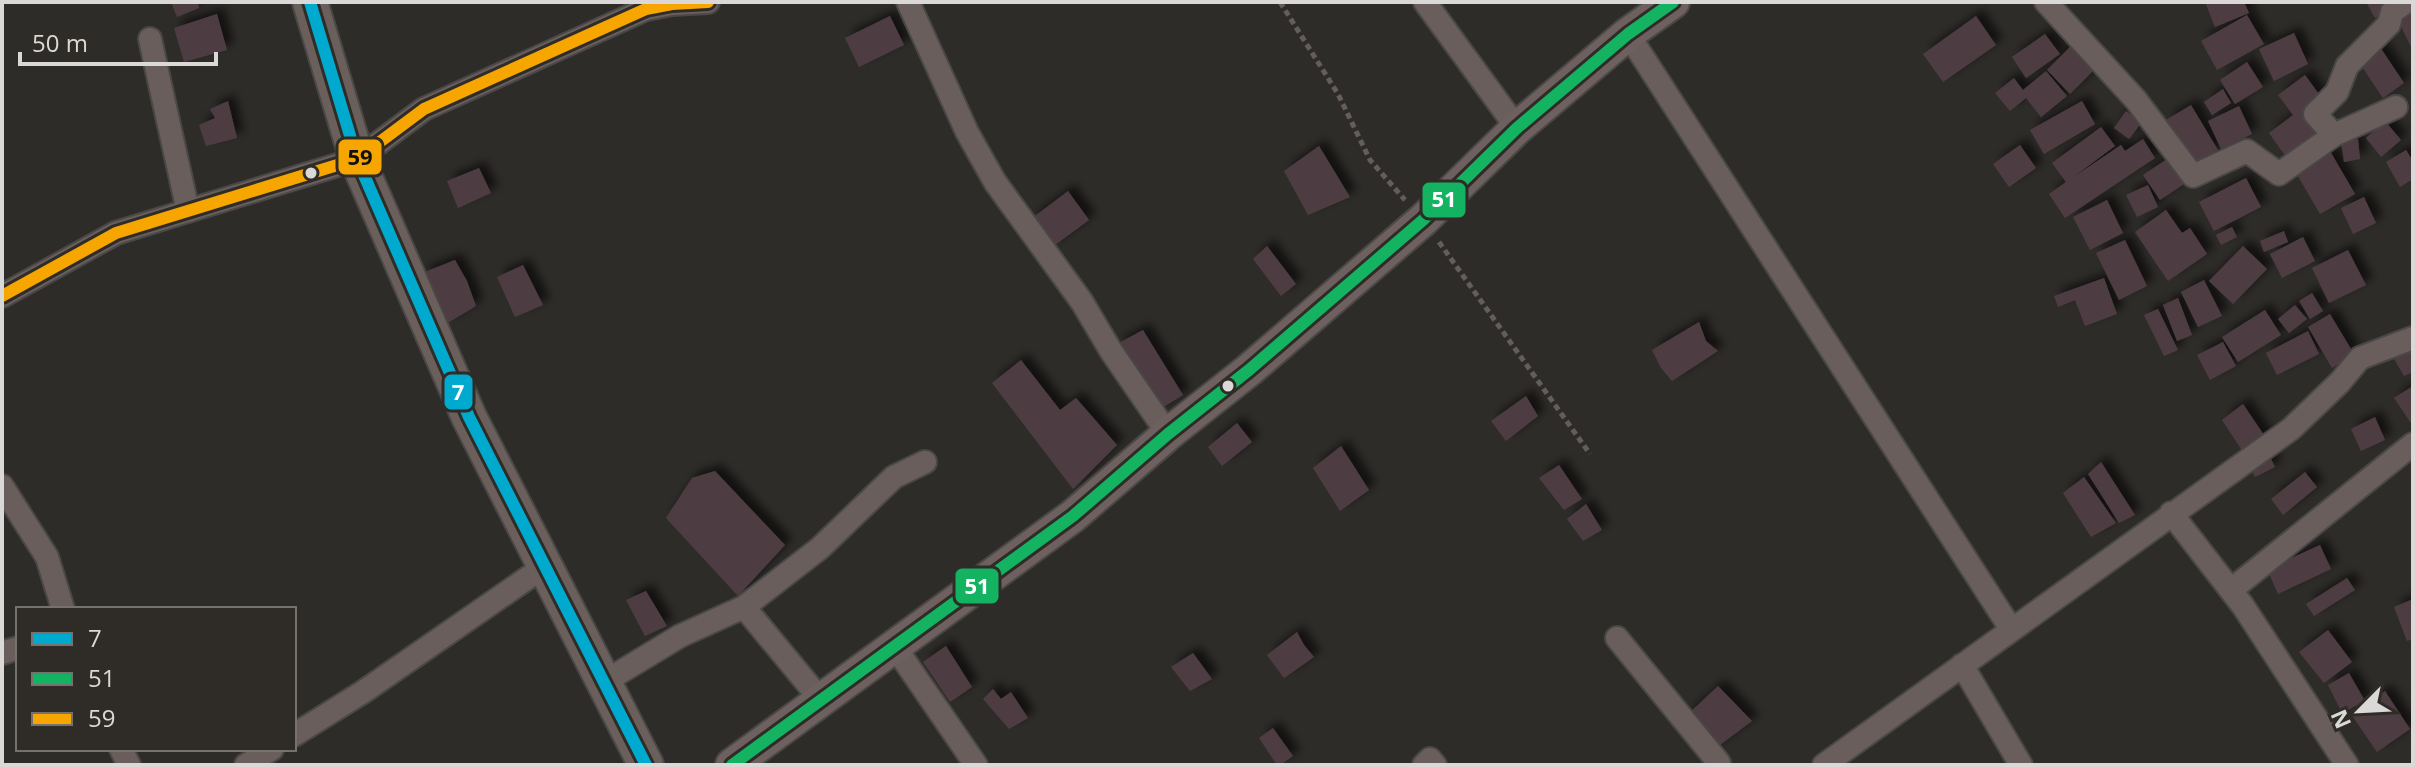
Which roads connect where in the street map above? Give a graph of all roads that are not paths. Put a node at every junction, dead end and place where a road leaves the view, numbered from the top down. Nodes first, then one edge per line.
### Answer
1 (310, 2) edge
2 (708, 2) edge
3 (908, 2) edge
4 (1425, 2) edge
5 (1673, 2) edge
6 (2046, 2) edge
7 (2406, 2) edge
8 (1628, 34) junction
9 (150, 39) dead end
10 (2396, 107) dead end
11 (1517, 128) junction
12 (2334, 135) junction
13 (357, 159) junction
14 (188, 211) junction
15 (2, 296) edge
16 (2413, 338) edge
17 (1168, 434) junction
18 (2413, 444) edge
19 (925, 462) dead end
20 (2, 486) edge
21 (2171, 513) junction
22 (545, 566) junction
23 (2231, 590) junction
24 (62, 607) edge
25 (744, 607) junction
26 (2011, 629) junction
27 (1617, 638) dead end
28 (895, 647) junction
29 (1962, 665) junction
30 (604, 682) junction
31 (821, 700) junction
32 (296, 734) edge
33 (1719, 764) edge
34 (646, 765) edge
35 (732, 765) edge
36 (976, 765) edge
37 (1424, 765) edge
38 (1435, 765) edge
39 (1824, 765) edge
40 (2021, 765) edge
41 (2347, 765) edge

1 - 13 main road
2 - 13 street
3 - 17 street
4 - 11 street
5 - 8 main road
6 - 12 street
7 - 12 street
8 - 11 main road
8 - 26 street
9 - 14 street
10 - 12 street
11 - 17 main road
13 - 14 street
13 - 22 main road
14 - 15 street
16 - 21 street
17 - 28 main road
18 - 23 street
19 - 25 street
20 - 24 street
21 - 23 street
21 - 26 street
22 - 30 main road
22 - 32 street
23 - 41 street
25 - 30 street
25 - 31 street
26 - 29 street
27 - 33 street
28 - 31 main road
28 - 36 street
29 - 39 street
29 - 40 street
30 - 34 main road
31 - 35 main road
37 - 38 street

